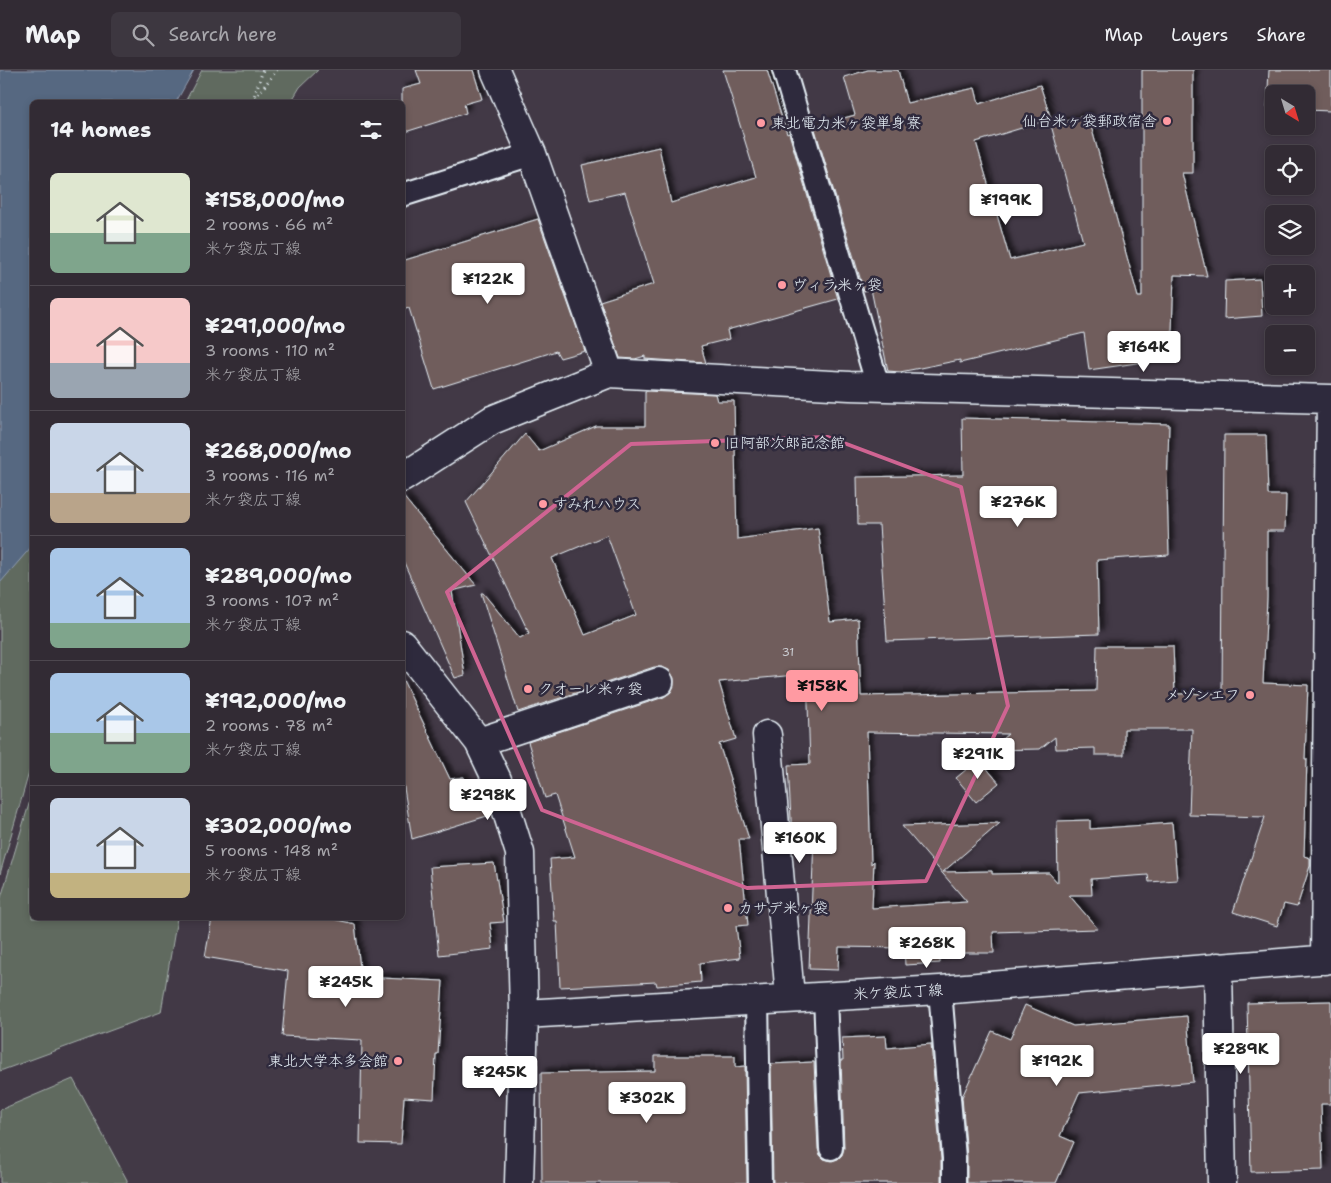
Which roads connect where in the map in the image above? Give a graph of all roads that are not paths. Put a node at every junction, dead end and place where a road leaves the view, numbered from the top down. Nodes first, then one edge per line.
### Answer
1 (495, 70) edge
2 (784, 70) edge
3 (532, 154) junction
4 (405, 195) edge
5 (608, 373) junction
6 (878, 386) junction
7 (1331, 399) edge
8 (405, 476) edge
9 (407, 659) edge
10 (659, 682) dead end
11 (767, 735) dead end
12 (479, 742) junction
13 (1328, 960) edge
14 (1218, 967) junction
15 (940, 990) junction
16 (824, 996) junction
17 (790, 998) junction
18 (757, 999) junction
19 (524, 1014) junction
20 (831, 1148) dead end
21 (518, 1183) edge
22 (760, 1183) edge
23 (954, 1183) edge
24 (1222, 1183) edge

1 - 3 street
2 - 6 lane
3 - 4 lane
3 - 5 street
5 - 6 street
5 - 8 street
6 - 7 street
7 - 13 street
9 - 12 street
10 - 12 street
11 - 17 street
12 - 19 street
13 - 14 street, 米ケ袋広丁線
14 - 15 street, 米ケ袋広丁線
14 - 24 street
15 - 16 street, 米ケ袋広丁線
15 - 23 lane
16 - 17 street, 米ケ袋広丁線
16 - 20 lane
17 - 18 street, 米ケ袋広丁線
18 - 19 street, 米ケ袋広丁線
18 - 22 lane
19 - 21 street

